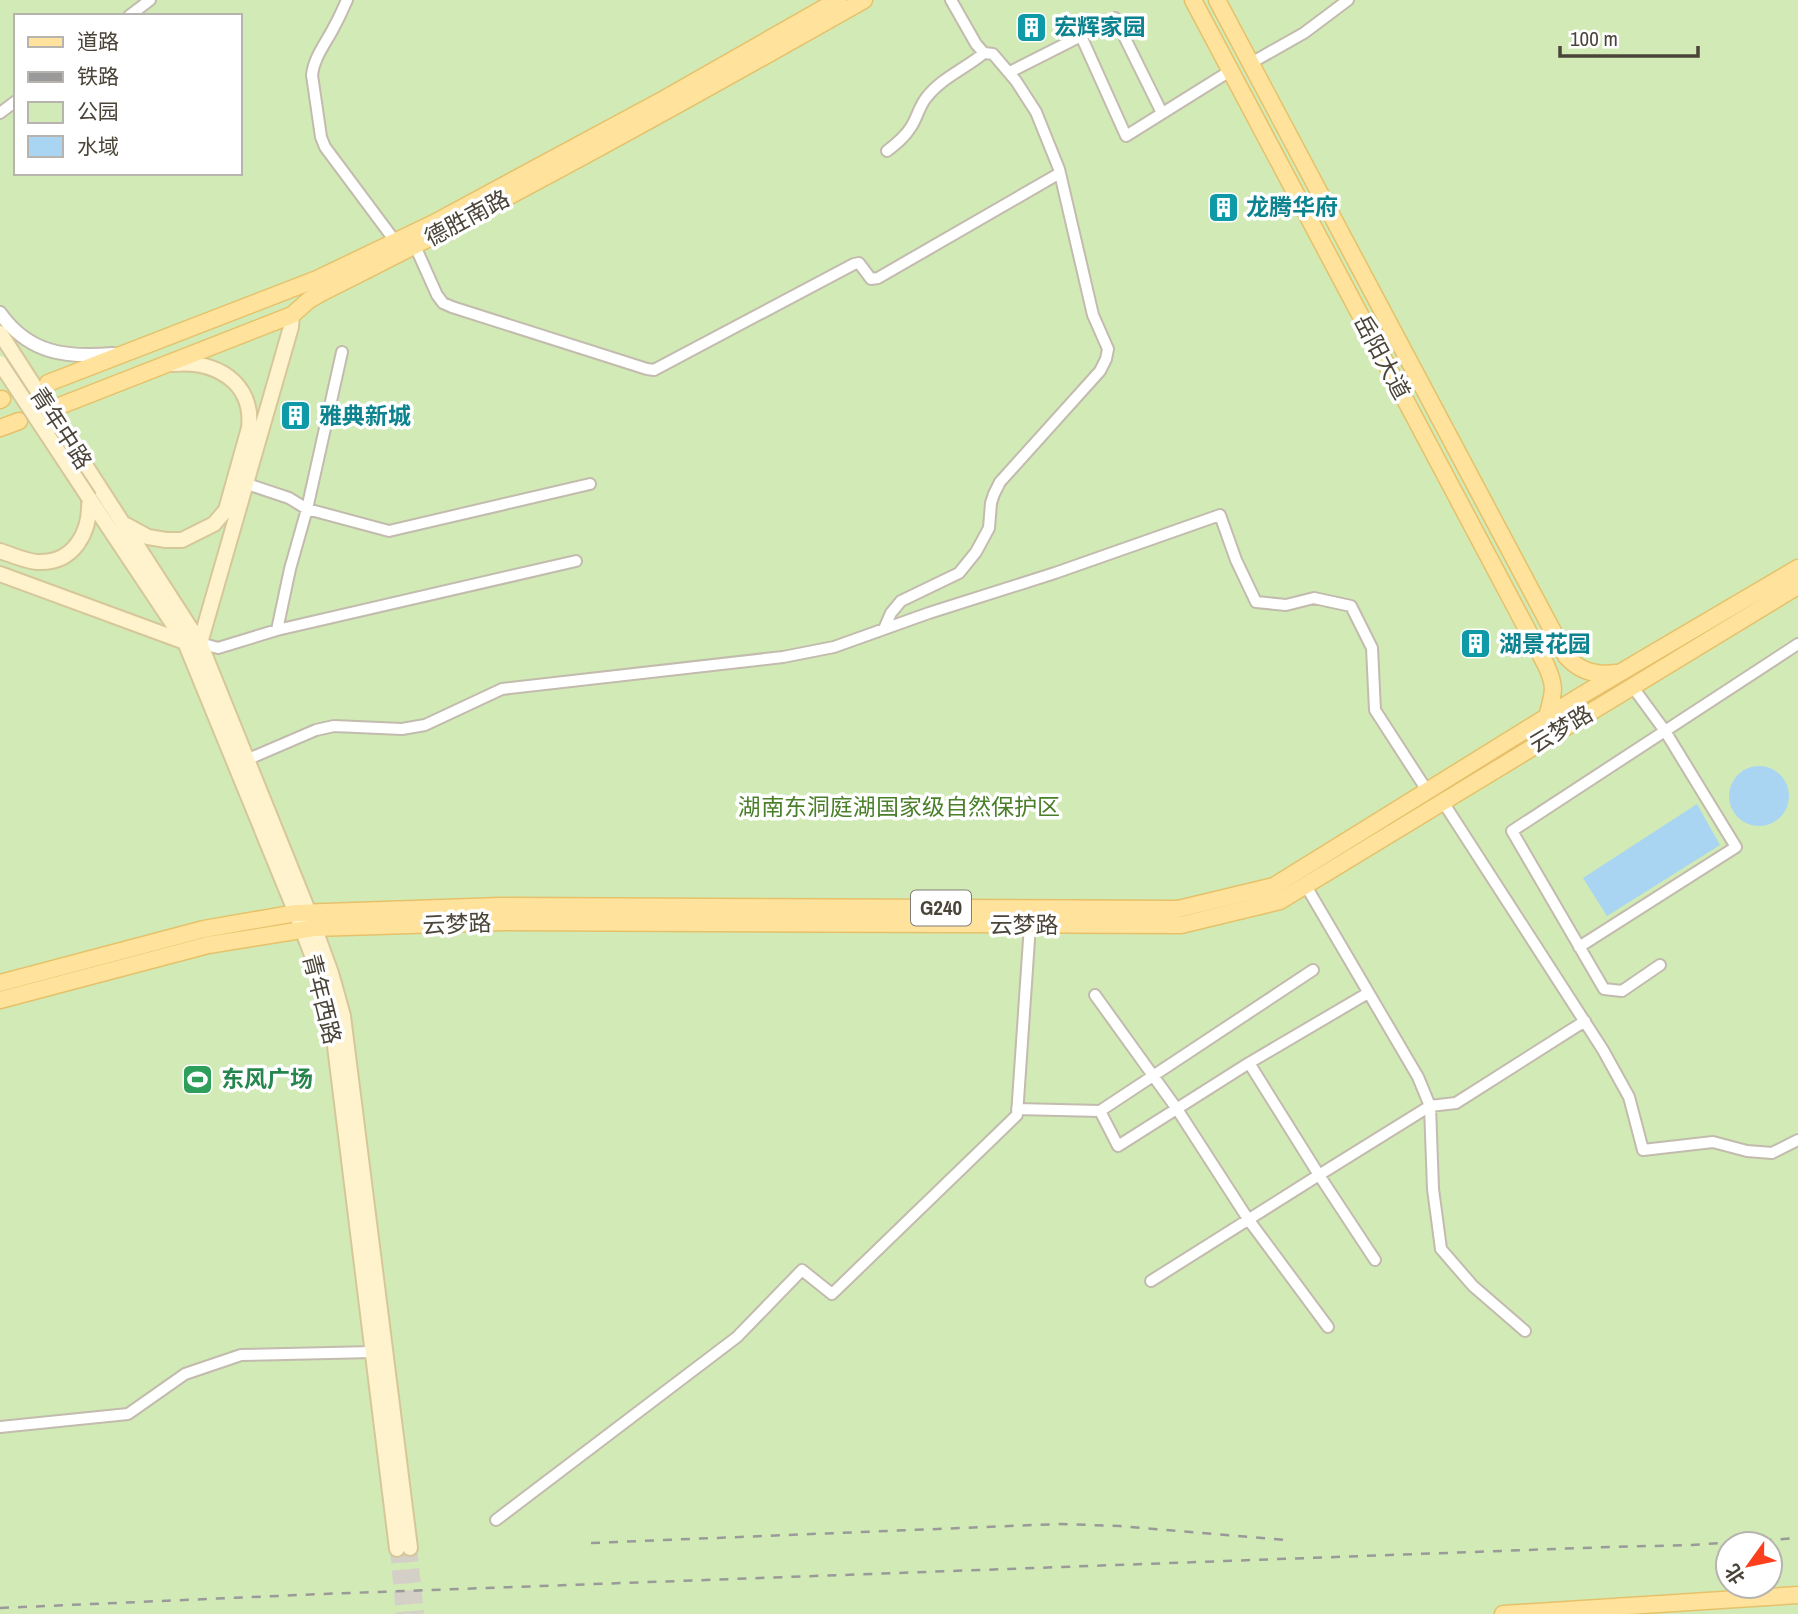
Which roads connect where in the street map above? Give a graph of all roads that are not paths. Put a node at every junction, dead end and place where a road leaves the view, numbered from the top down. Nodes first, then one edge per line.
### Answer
1 (150, 0) edge
2 (347, 0) edge
3 (838, 0) edge
4 (864, 0) edge
5 (951, 0) edge
6 (1193, 0) edge
7 (1217, 0) edge
8 (1348, 0) edge
9 (1120, 9) dead end
10 (132, 14) edge
11 (1081, 36) junction
12 (984, 53) junction
13 (1251, 63) junction
14 (1230, 71) junction
15 (1010, 72) junction
16 (1162, 113) junction
17 (887, 151) dead end
18 (1060, 173) junction
19 (395, 241) junction
20 (415, 246) junction
21 (0, 313) edge
22 (292, 315) junction
23 (0, 333) edge
24 (131, 352) junction
25 (342, 352) dead end
26 (0, 363) edge
27 (159, 366) junction
28 (48, 383) dead end
29 (57, 407) dead end
30 (19, 421) dead end
31 (0, 428) edge
32 (247, 484) junction
33 (590, 484) dead end
34 (89, 498) junction
35 (307, 509) junction
36 (122, 522) junction
37 (0, 551) edge
38 (576, 561) dead end
39 (1798, 568) edge
40 (0, 574) edge
41 (1798, 586) edge
42 (884, 629) junction
43 (277, 630) junction
44 (185, 642) junction
45 (200, 643) junction
46 (1798, 644) edge
47 (1618, 673) junction
48 (1632, 686) junction
49 (1547, 717) junction
50 (1665, 731) junction
51 (246, 760) junction
52 (1428, 792) junction
53 (1443, 802) junction
54 (1306, 886) junction
55 (305, 921) junction
56 (1030, 925) junction
57 (1579, 947) junction
58 (1660, 965) dead end
59 (1313, 970) dead end
60 (0, 982) edge
61 (1368, 993) junction
62 (1095, 995) dead end
63 (0, 1000) edge
64 (1584, 1021) junction
65 (1249, 1063) junction
66 (1153, 1076) junction
67 (1430, 1107) junction
68 (1017, 1109) junction
69 (1177, 1109) junction
70 (1100, 1111) junction
71 (1798, 1140) edge
72 (1319, 1175) junction
73 (1248, 1219) junction
74 (1375, 1260) dead end
75 (1151, 1281) dead end
76 (1328, 1327) dead end
77 (1525, 1331) dead end
78 (373, 1352) junction
79 (0, 1427) edge
80 (496, 1520) dead end
81 (1798, 1595) edge
82 (1503, 1614) edge

1 - 10 street
2 - 19 street
3 - 19 main road, 德胜南路
4 - 20 main road, 德胜南路
5 - 12 street
6 - 14 main road, 岳阳大道
7 - 13 main road, 岳阳大道
8 - 13 street
9 - 15 street
11 - 15 street
11 - 16 street
11 - 16 street
12 - 15 street
12 - 17 street
13 - 47 main road, 岳阳大道
14 - 16 street
14 - 49 main road, 岳阳大道
15 - 18 street
18 - 20 street
18 - 42 street
19 - 24 main road, 德胜南路
20 - 22 main road, 德胜南路
21 - 24 street
22 - 27 main road, 德胜南路
22 - 32 main road
23 - 36 main road, 青年中路
24 - 28 main road, 德胜南路
25 - 35 street
26 - 34 main road, 青年中路, bridge
27 - 29 main road, 德胜南路
27 - 36 main road
30 - 31 main road
32 - 35 street
32 - 45 main road
33 - 35 street
34 - 37 main road
34 - 44 main road, 青年西路
35 - 43 street
36 - 45 main road, 青年西路
38 - 43 street
39 - 47 main road, G240
40 - 44 main road
41 - 48 main road, 云梦路 / G240
42 - 51 street
42 - 52 street
43 - 45 street
44 - 55 main road, 青年西路
45 - 51 main road, 青年西路
46 - 50 street
47 - 49 main road, G240
48 - 50 street
48 - 53 main road, 云梦路 / G240
49 - 52 main road, G240
50 - 57 street
50 - 57 street
51 - 55 main road, 青年西路
52 - 55 main road, G240
53 - 54 main road, 云梦路 / G240
53 - 64 street
54 - 56 main road, 云梦路 / G240
54 - 61 street
55 - 56 main road, 云梦路 / G240
55 - 60 main road, G240
55 - 63 main road, 云梦路 / G240
55 - 78 main road, 青年西路
55 - 78 main road, 青年西路
56 - 68 street
57 - 58 street
59 - 66 street
61 - 65 street
61 - 67 street
62 - 66 street
64 - 67 street
64 - 71 street
65 - 69 street
65 - 72 street
66 - 69 street
66 - 70 street
67 - 72 street
67 - 77 street
68 - 70 street
68 - 80 street
69 - 70 street
69 - 73 street
72 - 73 street
72 - 74 street
73 - 75 street
73 - 76 street
78 - 79 street
81 - 82 main road

